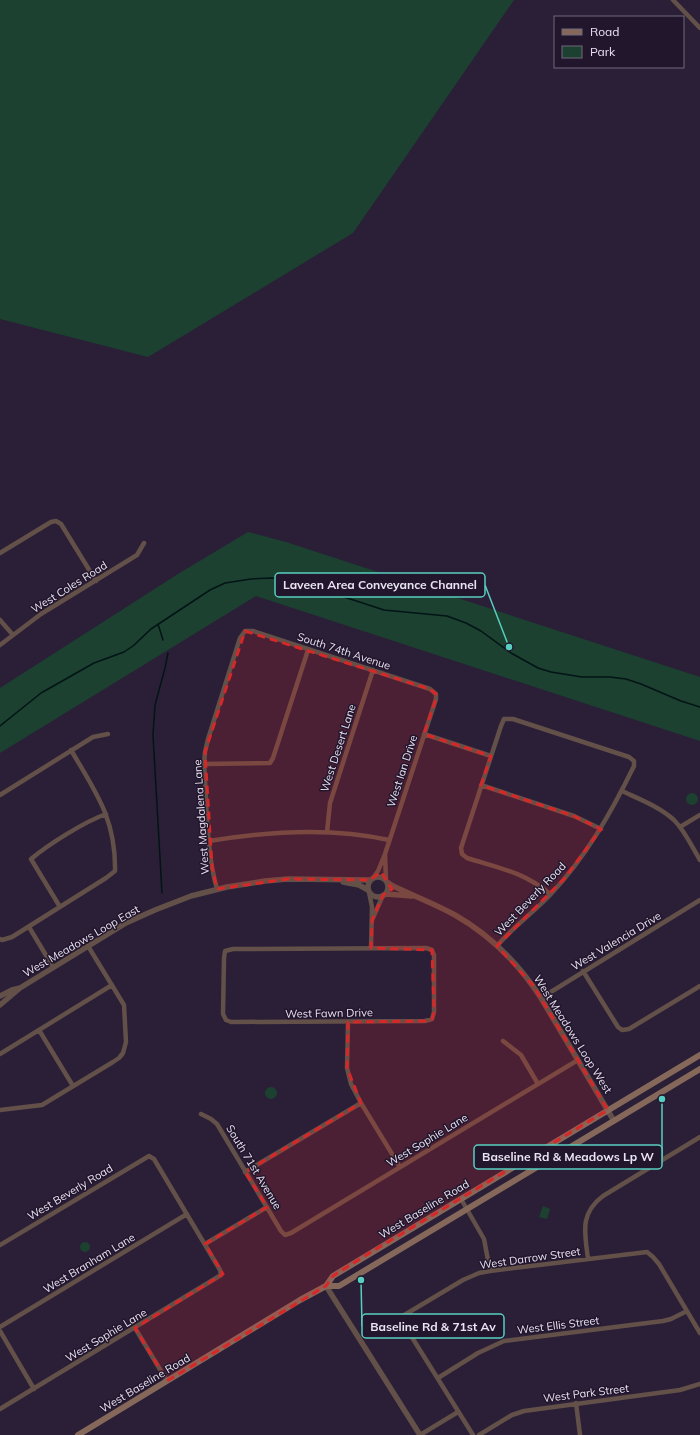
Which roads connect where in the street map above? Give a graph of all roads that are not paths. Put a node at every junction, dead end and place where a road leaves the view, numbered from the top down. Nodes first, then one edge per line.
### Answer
1 (673, 0) edge
2 (700, 28) edge
3 (144, 543) dead end
4 (0, 553) edge
5 (96, 581) junction
6 (0, 620) edge
7 (245, 631) joint
8 (13, 636) junction
9 (0, 644) edge
10 (308, 650) junction
11 (373, 670) junction
12 (436, 694) joint
13 (108, 734) dead end
14 (424, 734) junction
15 (71, 750) junction
16 (491, 756) junction
17 (204, 764) junction
18 (481, 785) junction
19 (622, 791) junction
20 (0, 795) edge
21 (106, 814) junction
22 (700, 815) edge
23 (680, 827) junction
24 (601, 829) junction
25 (327, 832) junction
26 (389, 840) junction
27 (210, 841) junction
28 (385, 854) junction
29 (700, 860) edge
30 (372, 879) junction
31 (339, 880) junction
32 (387, 881) junction
33 (217, 889) junction
34 (369, 891) junction
35 (385, 894) junction
36 (550, 894) junction
37 (412, 896) junction
38 (700, 900) edge
39 (60, 907) junction
40 (372, 920) junction
41 (29, 927) junction
42 (1, 939) edge
43 (88, 946) junction
44 (497, 946) junction
45 (371, 948) junction
46 (53, 967) junction
47 (584, 971) junction
48 (112, 985) junction
49 (700, 986) edge
50 (20, 988) junction
51 (0, 996) edge
52 (541, 998) junction
53 (0, 1005) edge
54 (348, 1022) junction
55 (39, 1030) junction
56 (503, 1041) dead end
57 (0, 1054) edge
58 (700, 1055) edge
59 (578, 1060) junction
60 (700, 1069) edge
61 (538, 1084) junction
62 (73, 1086) junction
63 (361, 1103) junction
64 (0, 1110) edge
65 (608, 1110) junction
66 (201, 1114) dead end
67 (614, 1121) junction
68 (700, 1137) edge
69 (400, 1167) junction
70 (245, 1172) junction
71 (461, 1199) junction
72 (267, 1207) junction
73 (467, 1209) junction
74 (187, 1214) junction
75 (285, 1235) joint
76 (205, 1244) junction
77 (0, 1245) edge
78 (588, 1259) junction
79 (490, 1271) junction
80 (326, 1286) junction
81 (687, 1312) junction
82 (0, 1327) edge
83 (135, 1328) junction
84 (0, 1331) edge
85 (700, 1333) edge
86 (438, 1378) junction
87 (167, 1381) junction
88 (700, 1384) edge
89 (34, 1388) junction
90 (576, 1403) junction
91 (0, 1409) edge
92 (458, 1412) junction
93 (78, 1435) edge
94 (420, 1435) edge
95 (473, 1435) edge
96 (479, 1435) edge
97 (580, 1435) edge

1 - 2 street
3 - 5 street, West Coles Road
4 - 5 street
5 - 8 street, West Coles Road
6 - 8 street
7 - 10 street, South 74th Avenue
7 - 17 street, West Magdalena Lane
8 - 9 street, West Coles Road
10 - 11 street, South 74th Avenue
10 - 17 street
11 - 12 street, South 74th Avenue
11 - 25 street, West Desert Lane
12 - 14 street, West Ian Drive
13 - 15 street
14 - 16 street
14 - 26 street, West Ian Drive
15 - 20 street
15 - 21 street
16 - 18 street
16 - 19 street, West Beverly Road
17 - 27 street, West Magdalena Lane
18 - 24 street
18 - 36 street
19 - 23 street
19 - 24 street, West Beverly Road
21 - 39 street
21 - 39 street
22 - 23 street
23 - 29 street
24 - 36 street, West Beverly Road
25 - 26 street
25 - 27 street
26 - 28 street, West Ian Drive
27 - 33 street, West Magdalena Lane
28 - 30 street, West Ian Drive
28 - 32 street, West Ian Drive
30 - 31 street
30 - 32 street
30 - 34 street
31 - 33 street, West Meadows Loop East
31 - 34 street
32 - 35 street
32 - 37 street, West Meadows Loop West
33 - 43 street, West Meadows Loop East
34 - 35 street
34 - 40 street
35 - 37 street, West Meadows Loop West
35 - 40 street
36 - 44 street, West Beverly Road
37 - 44 street, West Meadows Loop West
38 - 47 street, West Valencia Drive
39 - 41 street
40 - 45 street
41 - 42 street
41 - 46 street
43 - 46 street, West Meadows Loop East
43 - 48 street
44 - 52 street, West Meadows Loop West
45 - 54 street, West Fawn Drive
45 - 54 street, West Fawn Drive
46 - 50 street, West Meadows Loop East
47 - 49 street
47 - 52 street, West Valencia Drive
48 - 55 street
48 - 62 street
50 - 51 street
50 - 53 street
52 - 59 street, West Meadows Loop West
54 - 63 street
55 - 57 street
55 - 62 street
56 - 61 street
58 - 65 main road, West Baseline Road
59 - 61 street, West Sophie Lane
59 - 65 street, West Meadows Loop West
60 - 67 main road, West Baseline Road
61 - 69 street, West Sophie Lane
62 - 64 street
63 - 69 street
63 - 70 street
65 - 67 street, West Meadows Loop West
65 - 71 main road, West Baseline Road
66 - 70 street, South 71st Avenue
67 - 73 main road, West Baseline Road
68 - 78 street
69 - 75 street, West Sophie Lane
70 - 72 street, South 71st Avenue
71 - 73 street
71 - 80 main road, West Baseline Road
72 - 75 street, South 71st Avenue
72 - 76 street
73 - 79 street
73 - 80 main road, West Baseline Road
74 - 76 street
74 - 77 street, West Beverly Road
74 - 82 street, West Branham Lane
76 - 83 street, West Sophie Lane
78 - 79 street, West Darrow Street
78 - 81 street, West Darrow Street
79 - 86 street, West Darrow Street
80 - 87 main road, West Baseline Road
80 - 94 street
81 - 85 street
81 - 86 street, West Ellis Street
83 - 87 street
83 - 89 street, West Sophie Lane
84 - 89 street
86 - 92 street
87 - 93 main road, West Baseline Road
88 - 90 street, West Park Street
89 - 91 street, West Sophie Lane
90 - 96 street, West Park Street
90 - 97 street
92 - 94 street
92 - 95 street

